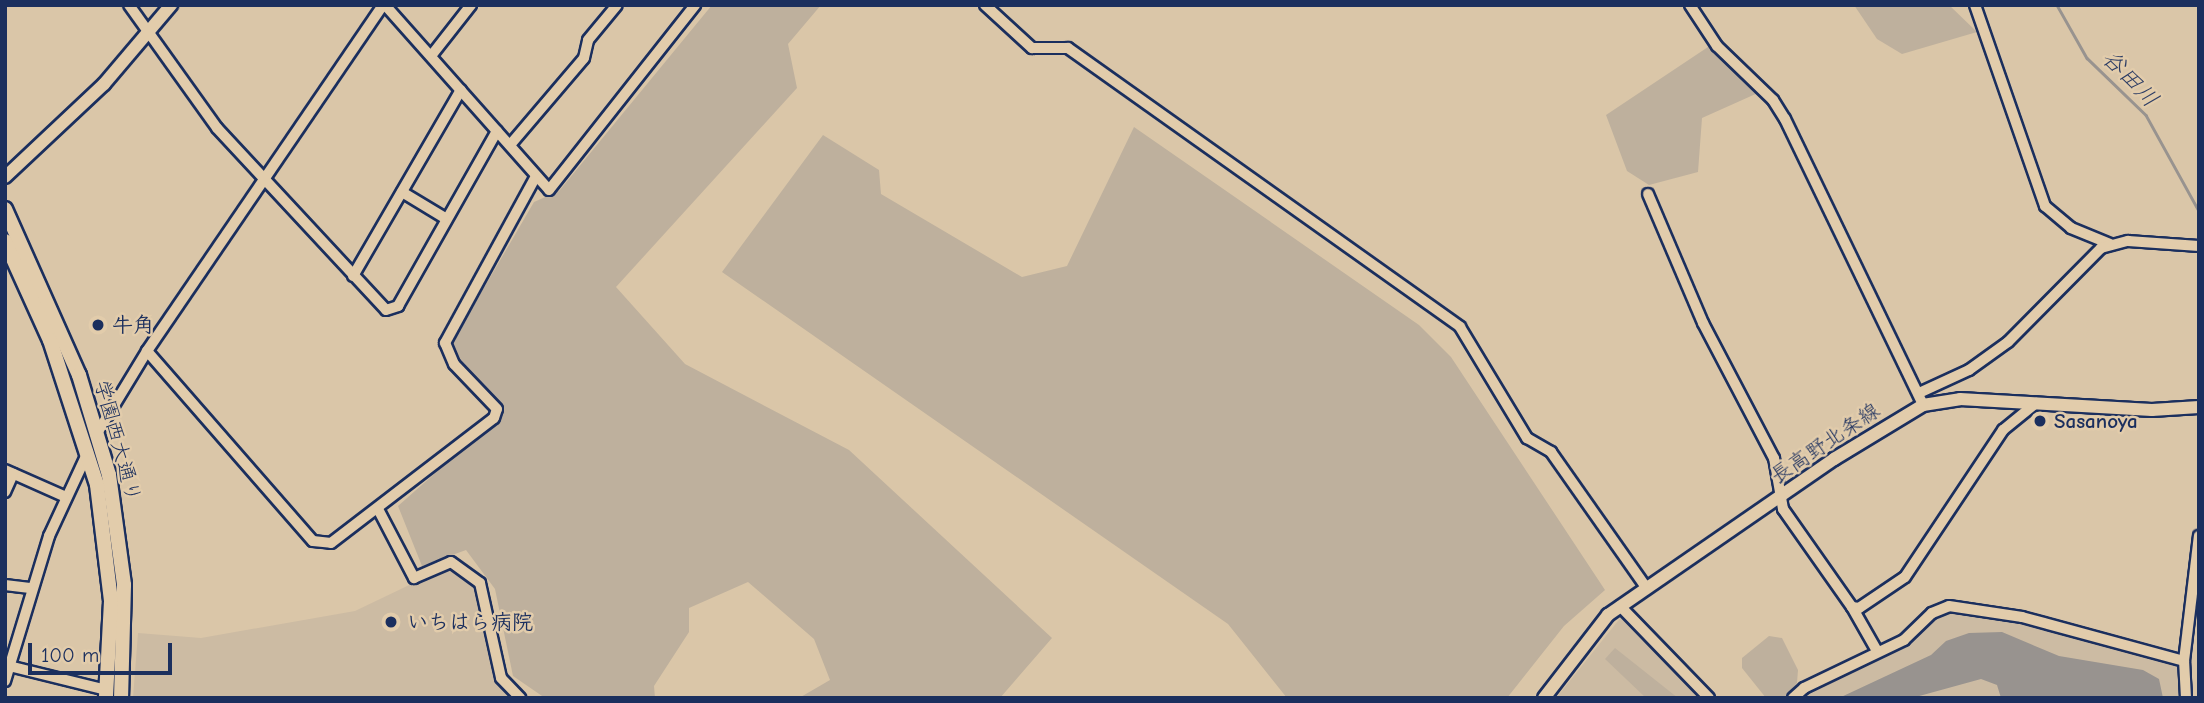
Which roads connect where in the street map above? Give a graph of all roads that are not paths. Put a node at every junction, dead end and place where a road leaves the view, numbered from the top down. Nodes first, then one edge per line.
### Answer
1 (129, 5) edge
2 (171, 5) edge
3 (384, 5) edge
4 (471, 5) edge
5 (617, 5) edge
6 (695, 5) edge
7 (985, 5) edge
8 (1690, 5) edge
9 (1975, 5) edge
10 (149, 34) junction
11 (431, 56) junction
12 (461, 90) junction
13 (497, 131) junction
14 (510, 145) junction
15 (536, 176) junction
16 (5, 177) edge
17 (265, 180) junction
18 (402, 192) junction
19 (1648, 194) dead end
20 (5, 209) edge
21 (445, 218) junction
22 (5, 241) edge
23 (2110, 244) junction
24 (2199, 246) edge
25 (353, 275) junction
26 (147, 351) junction
27 (1921, 399) junction
28 (2036, 403) junction
29 (2199, 407) edge
30 (97, 434) junction
31 (88, 451) junction
32 (9, 472) edge
33 (5, 492) edge
34 (1779, 496) junction
35 (66, 497) junction
36 (378, 509) junction
37 (2199, 536) edge
38 (5, 585) edge
39 (1646, 587) junction
40 (30, 588) junction
41 (1620, 606) junction
42 (1852, 607) junction
43 (1877, 651) junction
44 (2183, 661) junction
45 (9, 666) junction
46 (5, 681) edge
47 (107, 694) edge
48 (121, 698) edge
49 (520, 698) edge
50 (1544, 698) edge
51 (1709, 698) edge
52 (1793, 698) edge
53 (2186, 698) edge

1 - 10 street
2 - 10 main road
3 - 11 street
3 - 17 street
4 - 11 street
5 - 14 street
6 - 15 street
7 - 39 street
8 - 27 street
9 - 23 street
10 - 16 main road
10 - 17 street
11 - 12 street
12 - 13 street
12 - 18 street
13 - 14 street
13 - 21 street
14 - 15 street
15 - 36 street
17 - 25 street
17 - 26 street
18 - 21 street
18 - 25 street
19 - 34 street
20 - 30 highway, 学園西大通り
21 - 25 street
22 - 31 highway, 学園西大通り
23 - 24 street
23 - 27 street
26 - 30 street
26 - 36 street
27 - 28 main road, 長高野北条線
27 - 34 main road, 長高野北条線
28 - 29 main road, 長高野北条線
28 - 42 street
30 - 31 street
30 - 48 highway, 学園西大通り
31 - 35 street
31 - 47 highway, 学園西大通り
32 - 33 street
32 - 35 street
34 - 39 main road, 長高野北条線
34 - 42 street
35 - 40 street
36 - 49 street
37 - 44 street
38 - 40 street
39 - 41 main road, 長高野北条線
40 - 45 street
41 - 50 main road, 長高野北条線
41 - 51 street
42 - 43 street
43 - 44 street
43 - 52 street
44 - 53 street
45 - 46 street
45 - 47 street

